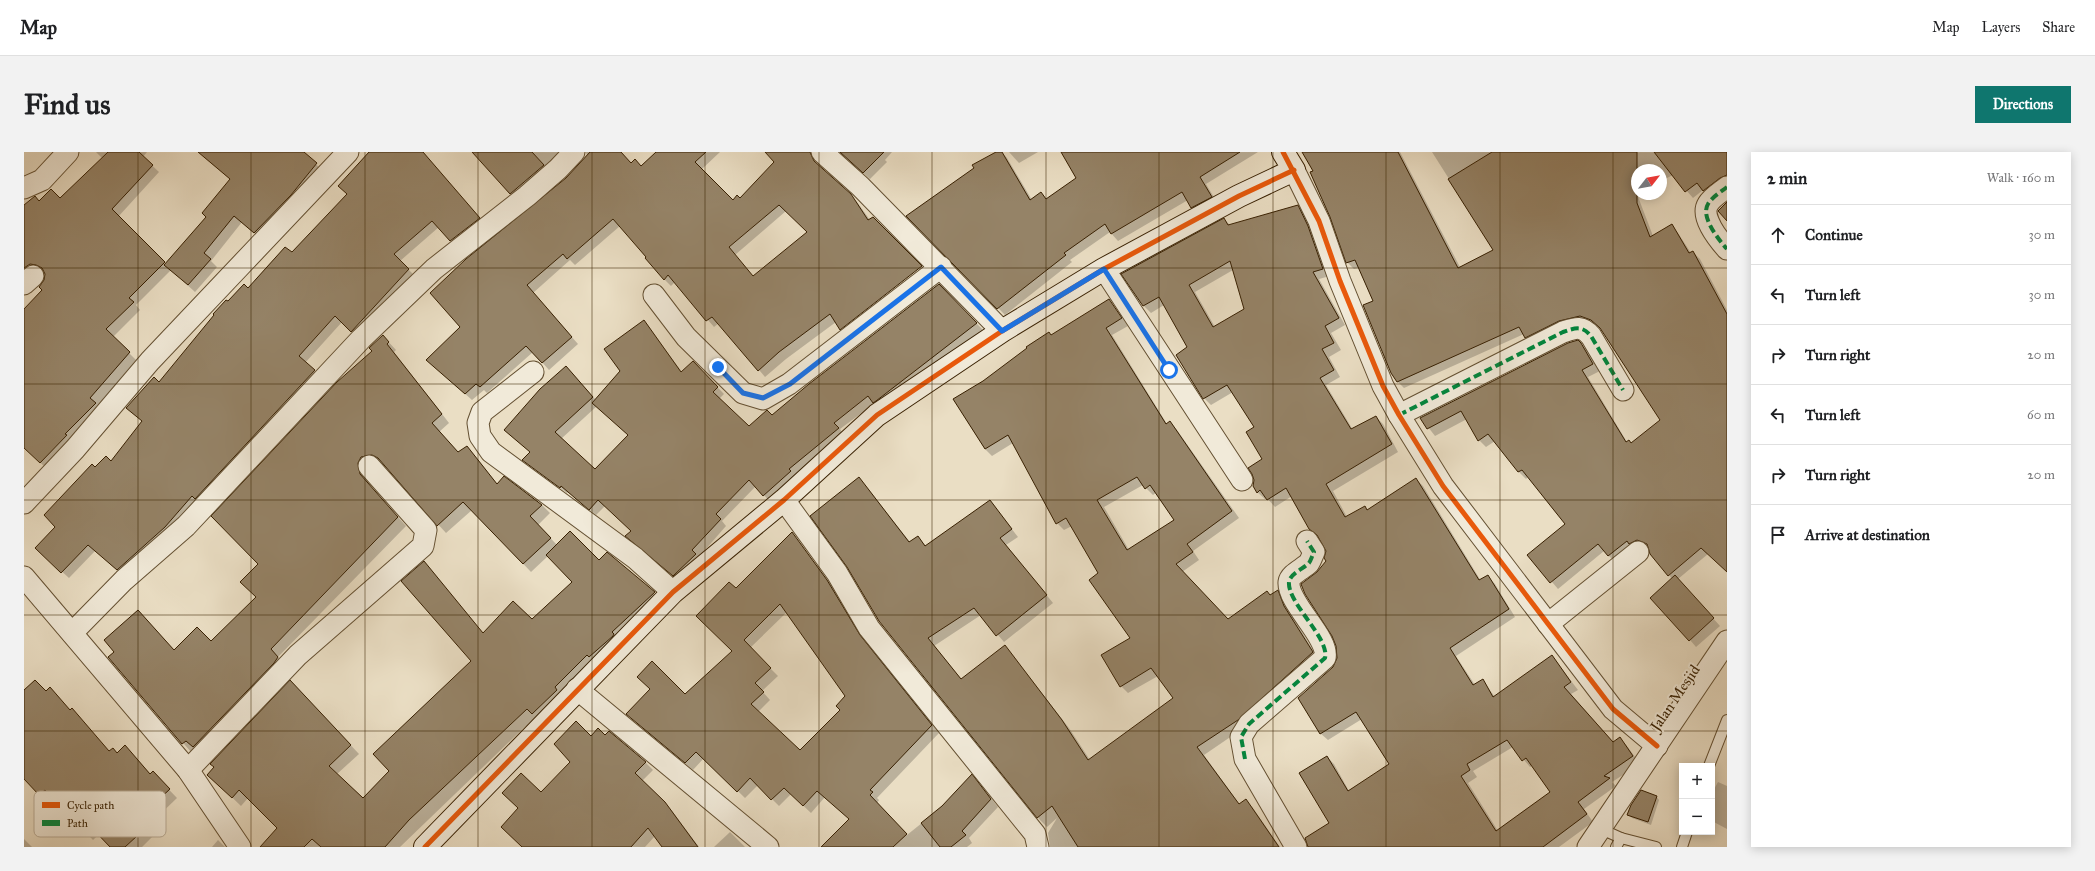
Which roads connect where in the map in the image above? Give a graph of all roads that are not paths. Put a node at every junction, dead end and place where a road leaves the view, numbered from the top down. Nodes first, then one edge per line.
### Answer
1 (68, 152) edge
2 (348, 152) edge
3 (574, 152) edge
4 (822, 152) edge
5 (1288, 161) edge
6 (1727, 187) edge
7 (24, 188) edge
8 (1727, 249) edge
9 (941, 267) junction
10 (1104, 269) junction
11 (654, 296) dead end
12 (1002, 331) junction
13 (533, 372) dead end
14 (1623, 390) dead end
15 (1398, 415) junction
16 (369, 466) dead end
17 (1242, 480) dead end
18 (784, 500) junction
19 (24, 503) edge
20 (1307, 540) dead end
21 (1638, 552) dead end
22 (24, 577) edge
23 (673, 592) junction
24 (1548, 624) junction
25 (72, 634) junction
26 (1727, 641) edge
27 (577, 689) junction
28 (1727, 720) edge
29 (1657, 746) junction
30 (1710, 763) edge
31 (188, 770) junction
32 (1601, 829) junction
33 (1686, 835) edge
34 (1622, 838) junction
35 (240, 847) edge
36 (425, 847) edge
37 (768, 847) edge
38 (1038, 847) edge
39 (1296, 847) edge
40 (1588, 847) edge
41 (1616, 847) edge
42 (1656, 847) edge
43 (1682, 847) edge

1 - 7 street
2 - 19 street
3 - 25 street
4 - 9 street
5 - 10 street
5 - 15 street
6 - 8 street
9 - 11 street
9 - 12 street
10 - 12 street
10 - 17 street
12 - 18 street
13 - 23 street
14 - 15 street
15 - 24 street
16 - 31 street
18 - 23 street
18 - 38 street
20 - 39 street
21 - 24 street
22 - 25 street
23 - 27 street
24 - 29 street
25 - 31 street
26 - 29 street, Jalan Mesjid
27 - 36 street
27 - 37 street
28 - 30 lane
29 - 32 street, Jalan Mesjid
31 - 35 street
32 - 34 lane
32 - 40 street, Jalan Mesjid
33 - 43 lane
34 - 41 lane
34 - 42 lane

